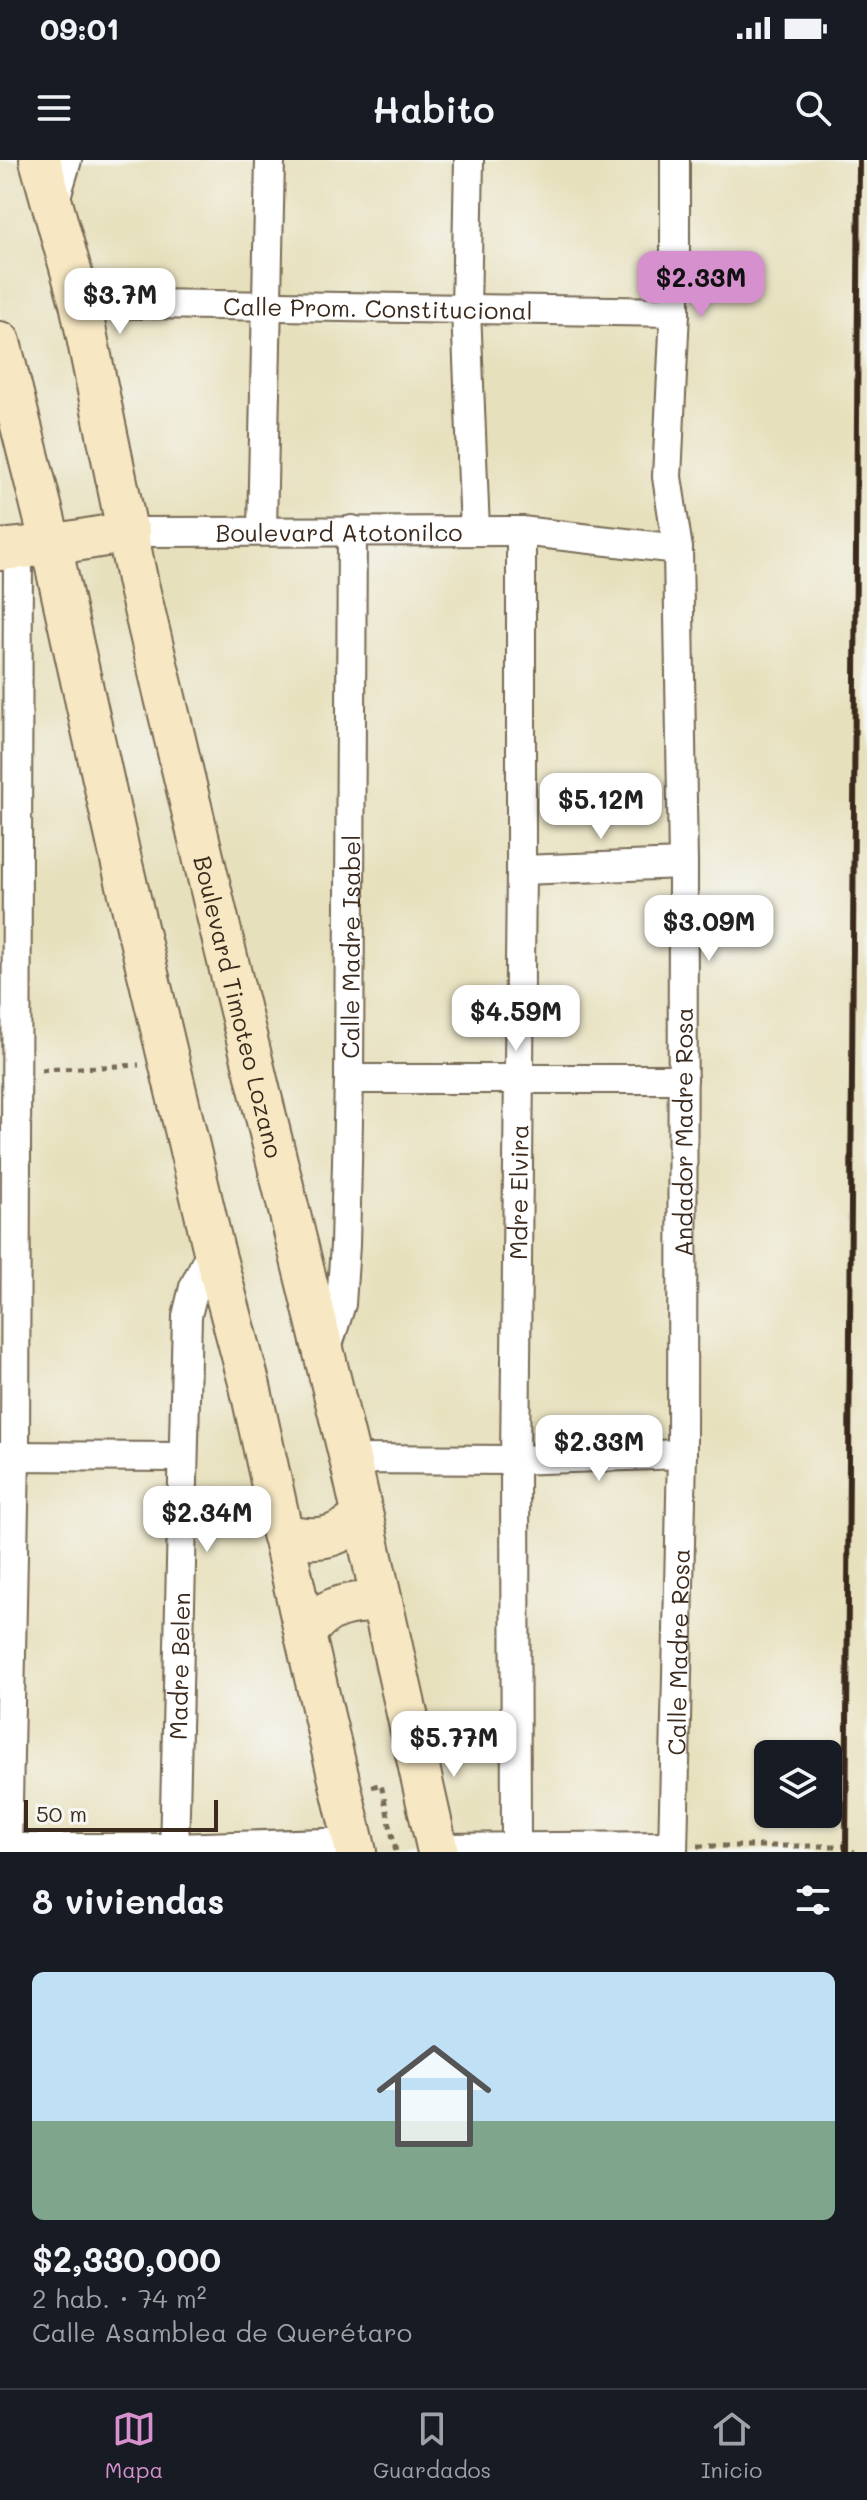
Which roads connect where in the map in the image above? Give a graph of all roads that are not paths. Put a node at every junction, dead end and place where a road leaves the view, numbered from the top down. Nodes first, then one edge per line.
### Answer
1 (40, 160) edge
2 (67, 160) edge
3 (270, 160) edge
4 (469, 160) edge
5 (675, 160) edge
6 (54, 203) junction
7 (80, 303) junction
8 (269, 305) junction
9 (466, 310) junction
10 (675, 312) junction
11 (0, 342) edge
12 (262, 530) junction
13 (352, 530) junction
14 (475, 531) junction
15 (521, 531) junction
16 (129, 532) junction
17 (23, 548) edge
18 (678, 549) junction
19 (683, 864) junction
20 (521, 870) junction
21 (349, 1079) junction
22 (517, 1079) junction
23 (683, 1079) junction
24 (213, 1247) junction
25 (324, 1359) junction
26 (682, 1454) junction
27 (8, 1456) edge
28 (182, 1457) junction
29 (350, 1459) junction
30 (515, 1460) junction
31 (362, 1517) junction
32 (282, 1534) junction
33 (382, 1602) junction
34 (305, 1635) junction
35 (355, 1847) edge
36 (5, 1849) edge
37 (673, 1849) edge
38 (174, 1850) edge
39 (437, 1850) edge
40 (516, 1850) edge

1 - 6 main road, Boulevard Timoteo Lozano
2 - 6 street
3 - 8 street
4 - 9 street
5 - 10 street, Andador Madre Rosa
6 - 7 main road, Boulevard Timoteo Lozano
7 - 8 street, Calle Prom. Constitucional
7 - 16 main road, Boulevard Timoteo Lozano
8 - 9 street, Calle Prom. Constitucional
8 - 12 street
9 - 10 street, Calle Prom. Constitucional
9 - 14 street
10 - 18 street, Andador Madre Rosa
11 - 17 main road
12 - 13 street, Boulevard Atotonilco
12 - 16 street, Boulevard Atotonilco
13 - 14 street, Boulevard Atotonilco
13 - 21 street, Calle Madre Isabel
14 - 15 street, Boulevard Atotonilco
15 - 18 street, Boulevard Atotonilco
15 - 20 street, Mdre Elvira
16 - 17 main road, Boulevard Atotonilco
16 - 25 main road, Boulevard Timoteo Lozano
17 - 24 main road
17 - 27 street
18 - 19 street, Andador Madre Rosa
19 - 20 street
19 - 23 street, Andador Madre Rosa
20 - 22 street, Mdre Elvira
21 - 22 street
21 - 25 street, Calle Madre Isabel
22 - 23 street
22 - 30 street, Mdre Elvira
23 - 26 street, Andador Madre Rosa
24 - 28 street, Madre Belen
24 - 32 main road
25 - 29 main road, Boulevard Timoteo Lozano
26 - 30 street
26 - 37 street, Calle Madre Rosa
27 - 28 street
27 - 36 street
28 - 38 street, Madre Belen
29 - 30 street
29 - 31 main road, Boulevard Timoteo Lozano
30 - 40 street, Mdre Elvira
31 - 32 main road
31 - 33 main road, Boulevard Timoteo Lozano
32 - 34 main road
33 - 34 main road
33 - 39 main road, Boulevard Timoteo Lozano
34 - 35 main road
35 - 38 street
36 - 38 street
37 - 40 street
39 - 40 street

